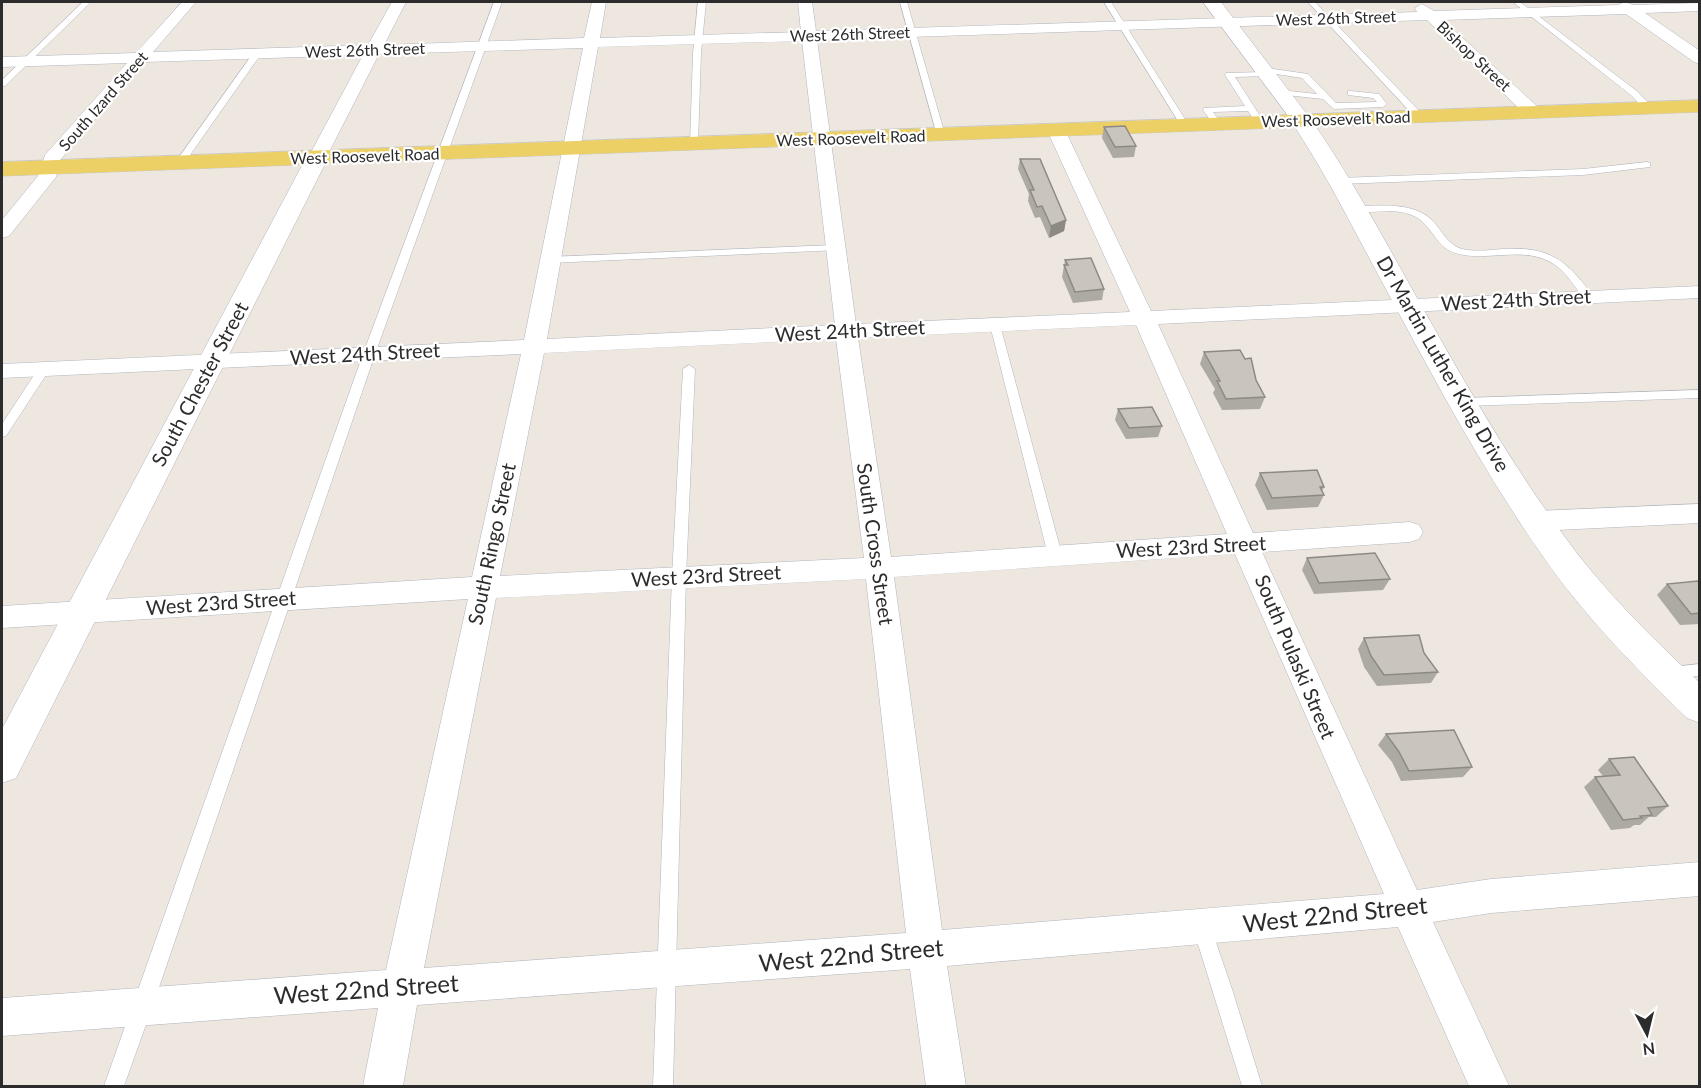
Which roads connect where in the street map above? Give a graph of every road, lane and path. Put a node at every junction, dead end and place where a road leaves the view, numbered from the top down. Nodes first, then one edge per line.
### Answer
1 (87, 2) edge
2 (189, 2) edge
3 (399, 2) edge
4 (498, 2) edge
5 (599, 2) edge
6 (702, 2) edge
7 (805, 2) edge
8 (903, 2) edge
9 (1107, 2) edge
10 (1212, 2) edge
11 (1311, 2) edge
12 (1415, 2) edge
13 (1516, 2) edge
14 (1624, 5) edge
15 (1700, 6) edge
16 (1530, 12) junction
17 (1430, 15) junction
18 (1327, 19) junction
19 (1228, 22) junction
20 (1123, 25) junction
21 (911, 32) junction
22 (809, 36) junction
23 (698, 39) junction
24 (591, 43) junction
25 (482, 46) junction
26 (373, 50) junction
27 (257, 54) junction
28 (141, 58) junction
29 (1700, 59) edge
30 (26, 61) junction
31 (2, 62) edge
32 (1265, 72) junction
33 (2, 84) edge
34 (1281, 92) junction
35 (1354, 96) dead end
36 (1335, 102) junction
37 (1700, 106) edge
38 (1648, 108) junction
39 (1389, 111) junction
40 (1533, 112) junction
41 (1256, 115) junction
42 (1420, 117) junction
43 (1302, 121) junction
44 (1184, 124) junction
45 (1056, 130) junction
46 (940, 135) junction
47 (823, 139) junction
48 (694, 144) junction
49 (572, 148) junction
50 (443, 153) junction
51 (317, 158) junction
52 (180, 163) junction
53 (1647, 165) dead end
54 (49, 168) junction
55 (2, 169) edge
56 (1340, 181) junction
57 (1354, 209) junction
58 (2, 232) edge
59 (835, 248) junction
60 (549, 260) junction
61 (1700, 292) edge
62 (1589, 297) junction
63 (1408, 305) junction
64 (1144, 318) junction
65 (995, 325) junction
66 (846, 331) junction
67 (534, 346) junction
68 (369, 354) junction
69 (211, 361) junction
70 (44, 369) junction
71 (689, 369) dead end
72 (2, 371) edge
73 (1700, 394) edge
74 (1465, 402) junction
75 (2, 433) edge
76 (1700, 513) edge
77 (1537, 520) junction
78 (1410, 532) dead end
79 (1244, 543) junction
80 (1055, 555) junction
81 (879, 568) junction
82 (679, 577) junction
83 (483, 588) junction
84 (283, 598) junction
85 (82, 612) junction
86 (2, 617) edge
87 (1700, 670) edge
88 (1663, 672) junction
89 (1700, 707) edge
90 (2, 766) edge
91 (1700, 879) edge
92 (1408, 909) junction
93 (1202, 928) junction
94 (926, 950) junction
95 (667, 970) junction
96 (401, 988) junction
97 (144, 1005) junction
98 (2, 1017) edge
99 (114, 1086) edge
100 (383, 1086) edge
101 (663, 1086) edge
102 (946, 1086) edge
103 (1252, 1086) edge
104 (1489, 1086) edge

1 - 30 lane
2 - 28 street, South Izard Street
3 - 26 street, South Chester Street
4 - 25 lane
5 - 24 street, South Ringo Street
6 - 23 lane
7 - 22 street, South Cross Street
8 - 21 lane
9 - 20 lane
10 - 19 main road, Dr Martin Luther King Drive
11 - 18 lane
12 - 17 street, Bishop Street
13 - 16 lane
14 - 15 street, West 26th Street
14 - 16 street, West 26th Street
14 - 29 street
16 - 17 street, West 26th Street
16 - 38 lane
17 - 18 street, West 26th Street
17 - 40 street, Bishop Street
18 - 19 street, West 26th Street
18 - 42 lane
19 - 20 street, West 26th Street
19 - 32 main road, Dr Martin Luther King Drive
20 - 21 street, West 26th Street
20 - 44 lane
21 - 22 street, West 26th Street
21 - 46 lane
22 - 23 street, West 26th Street
22 - 47 street, South Cross Street
23 - 24 street, West 26th Street
23 - 48 lane
24 - 25 street, West 26th Street
24 - 49 street, South Ringo Street
25 - 26 street, West 26th Street
25 - 50 lane
26 - 27 street, West 26th Street
26 - 51 street, South Chester Street
27 - 28 street, West 26th Street
27 - 52 lane
28 - 30 street, West 26th Street
28 - 54 street, South Izard Street
30 - 31 street, West 26th Street
30 - 33 lane
32 - 34 main road, Dr Martin Luther King Drive
32 - 36 lane
32 - 41 lane
34 - 36 lane
34 - 43 main road, Dr Martin Luther King Drive
35 - 39 lane
36 - 39 main road, West Roosevelt Road
36 - 43 main road, West Roosevelt Road
37 - 38 main road, West Roosevelt Road
38 - 40 main road, West Roosevelt Road
39 - 42 main road, West Roosevelt Road
40 - 42 main road, West Roosevelt Road
41 - 43 main road, West Roosevelt Road
41 - 44 main road, West Roosevelt Road
43 - 56 main road, Dr Martin Luther King Drive
44 - 45 main road, West Roosevelt Road
45 - 46 main road, West Roosevelt Road
45 - 64 street, South Pulaski Street
46 - 47 main road, West Roosevelt Road
47 - 48 main road, West Roosevelt Road
47 - 59 street, South Cross Street
48 - 49 main road, West Roosevelt Road
49 - 50 main road, West Roosevelt Road
49 - 60 street, South Ringo Street
50 - 51 main road, West Roosevelt Road
50 - 68 lane
51 - 52 main road, West Roosevelt Road
51 - 69 main road, South Chester Street
52 - 54 main road, West Roosevelt Road
53 - 56 lane
54 - 55 main road, West Roosevelt Road
54 - 58 street, South Izard Street
56 - 57 main road, Dr Martin Luther King Drive
57 - 62 lane
57 - 63 main road, Dr Martin Luther King Drive
59 - 60 lane
59 - 66 street, South Cross Street
60 - 67 street, South Ringo Street
61 - 62 street, West 24th Street
62 - 63 street, West 24th Street
63 - 64 street, West 24th Street
63 - 74 main road, Dr Martin Luther King Drive
64 - 65 street, West 24th Street
64 - 79 street, South Pulaski Street
65 - 66 street, West 24th Street
65 - 80 lane
66 - 67 street, West 24th Street
66 - 81 street, South Cross Street
67 - 68 street, West 24th Street
67 - 83 street, South Ringo Street
68 - 69 street, West 24th Street
68 - 84 lane
69 - 70 street, West 24th Street
69 - 85 main road, South Chester Street
70 - 72 street, West 24th Street
70 - 75 lane
71 - 82 lane
73 - 74 lane
74 - 77 main road, Dr Martin Luther King Drive
76 - 77 street
77 - 88 main road, Dr Martin Luther King Drive
78 - 79 street, West 23rd Street
79 - 80 street, West 23rd Street
79 - 92 street, South Pulaski Street
80 - 81 street, West 23rd Street
81 - 82 street, West 23rd Street
81 - 94 street, South Cross Street
82 - 83 street, West 23rd Street
82 - 95 lane
83 - 84 street, West 23rd Street
83 - 96 street, South Ringo Street
84 - 85 street, West 23rd Street
84 - 97 lane
85 - 86 street, West 23rd Street
85 - 90 main road, South Chester Street
87 - 88 lane
88 - 89 main road, Dr Martin Luther King Drive
91 - 92 street, West 22nd Street
92 - 93 street, West 22nd Street
92 - 104 street, South Pulaski Street
93 - 94 street, West 22nd Street
93 - 103 lane
94 - 95 street, West 22nd Street
94 - 102 street, South Cross Street
95 - 96 street, West 22nd Street
95 - 101 lane
96 - 97 street, West 22nd Street
96 - 100 street, South Ringo Street
97 - 98 street, West 22nd Street
97 - 99 lane

